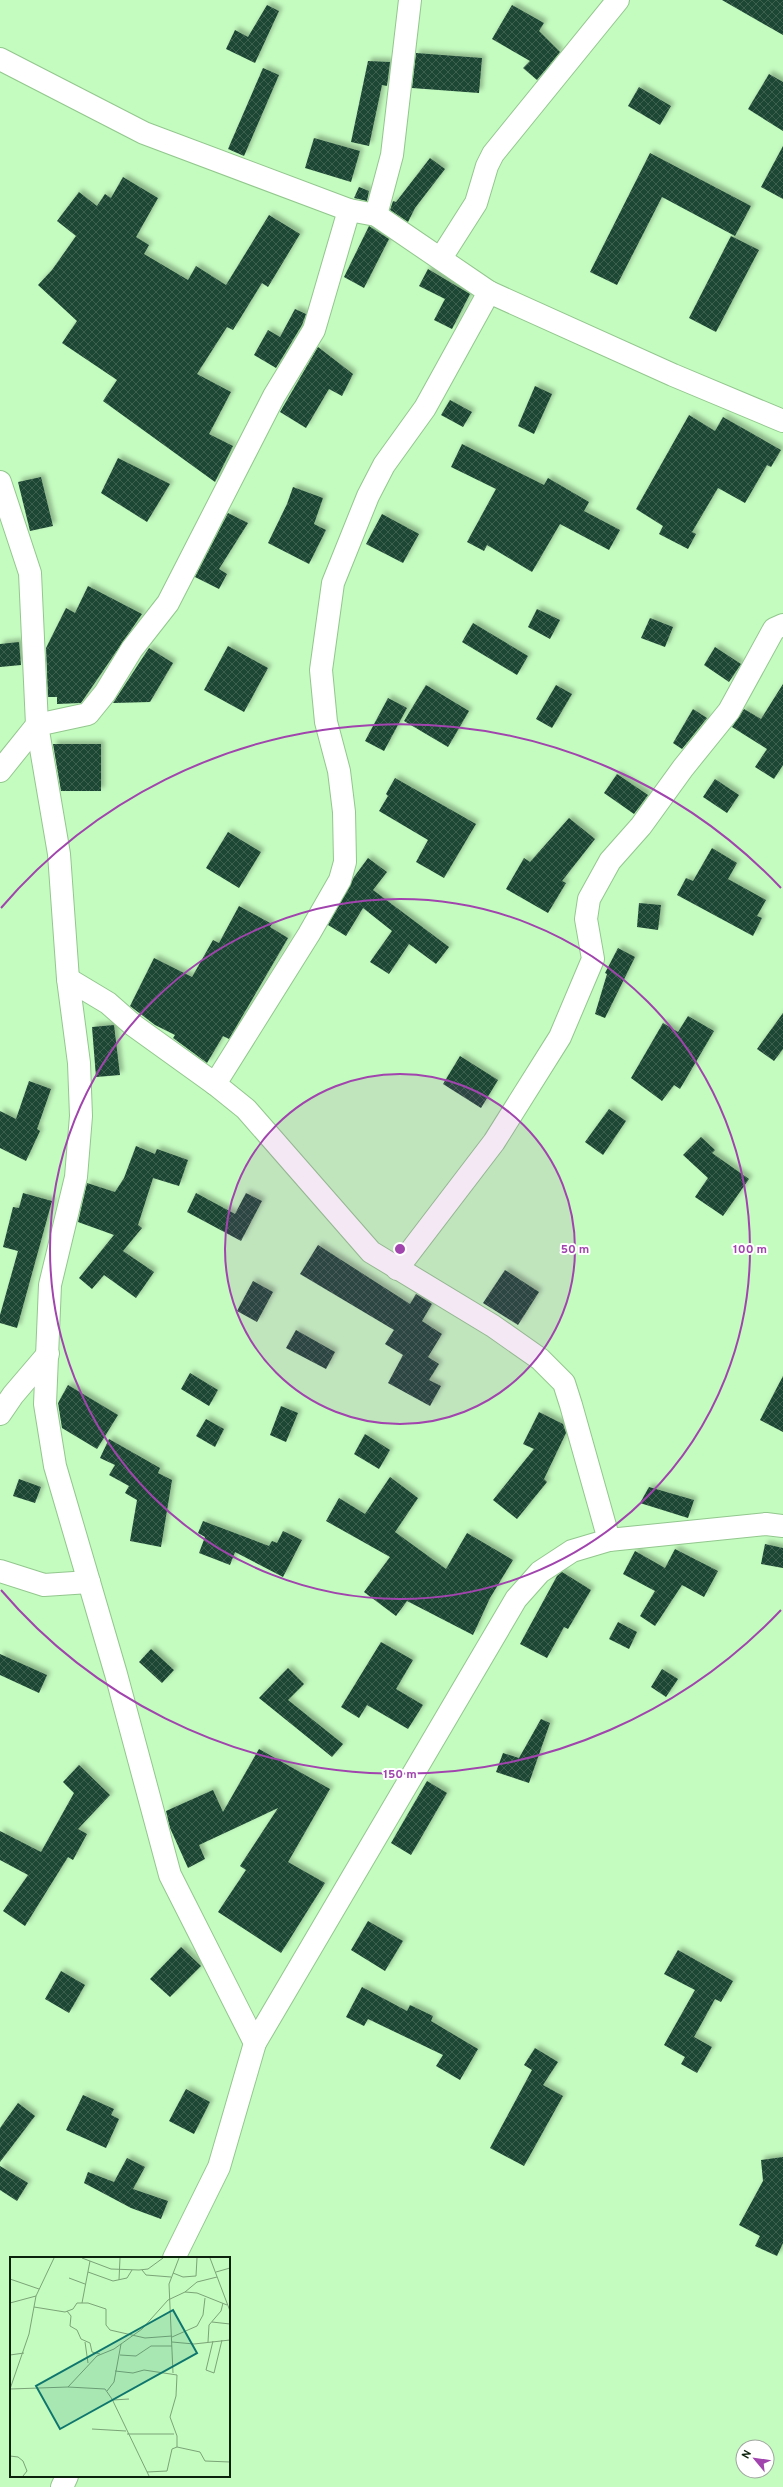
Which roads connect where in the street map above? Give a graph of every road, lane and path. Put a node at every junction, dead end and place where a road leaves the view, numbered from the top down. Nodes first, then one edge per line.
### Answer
1 (410, 0) edge
2 (618, 0) edge
3 (0, 59) edge
4 (349, 210) junction
5 (376, 214) junction
6 (441, 258) junction
7 (489, 292) junction
8 (783, 421) edge
9 (0, 482) edge
10 (783, 625) edge
11 (37, 725) junction
12 (0, 771) edge
13 (68, 979) junction
14 (215, 1084) junction
15 (397, 1269) junction
16 (48, 1354) junction
17 (0, 1414) edge
18 (783, 1526) edge
19 (609, 1540) junction
20 (0, 1571) edge
21 (89, 1582) junction
22 (255, 2043) junction
23 (174, 2257) edge
24 (67, 2477) edge
25 (62, 2487) edge

1 - 5 street
2 - 6 street
3 - 4 street
4 - 5 street
4 - 11 street
5 - 6 street
6 - 7 street
7 - 8 street
7 - 14 street
9 - 11 street
10 - 15 street
11 - 12 street
11 - 13 street
13 - 14 street
13 - 16 street
14 - 15 street
15 - 19 street
16 - 17 street
16 - 21 street
18 - 19 street
19 - 22 street
20 - 21 street
21 - 22 street
22 - 23 street
24 - 25 street

